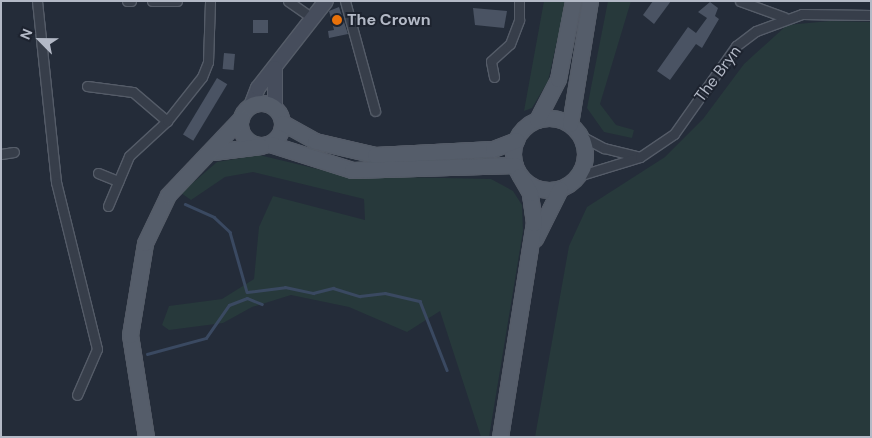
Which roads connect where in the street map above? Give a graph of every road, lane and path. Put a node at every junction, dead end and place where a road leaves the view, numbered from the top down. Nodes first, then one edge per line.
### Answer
1 (37, 1) edge
2 (152, 1) edge
3 (177, 1) edge
4 (210, 1) edge
5 (288, 1) edge
6 (326, 1) edge
7 (345, 1) edge
8 (519, 1) edge
9 (573, 1) edge
10 (590, 1) edge
11 (740, 1) edge
12 (871, 15) edge
13 (784, 17) junction
14 (312, 18) junction
15 (275, 68) junction
16 (494, 77) dead end
17 (87, 86) dead end
18 (251, 106) junction
19 (275, 108) junction
20 (375, 111) dead end
21 (241, 118) junction
22 (537, 120) junction
23 (167, 121) junction
24 (283, 123) junction
25 (570, 124) junction
26 (581, 136) junction
27 (516, 140) junction
28 (266, 145) junction
29 (14, 152) dead end
30 (213, 152) junction
31 (1, 154) edge
32 (640, 157) junction
33 (517, 170) junction
34 (98, 173) dead end
35 (578, 176) junction
36 (118, 181) junction
37 (560, 189) junction
38 (108, 206) dead end
39 (531, 250) junction
40 (77, 395) dead end
41 (146, 437) edge
42 (500, 437) edge

1 - 40 street
2 - 3 street
4 - 23 street
5 - 14 street
6 - 14 street
7 - 20 street
8 - 16 street
9 - 22 main road
10 - 25 main road
11 - 13 street
12 - 13 street, The Bryn
13 - 32 street, The Bryn
14 - 15 street
15 - 18 street
15 - 19 street
17 - 23 street
18 - 19 main road
18 - 21 main road
19 - 24 main road
21 - 28 main road
21 - 30 main road
22 - 25 main road
22 - 27 main road
23 - 36 street
24 - 27 main road
24 - 28 main road
25 - 26 main road
26 - 32 street
26 - 35 main road
27 - 33 main road
28 - 30 main road
28 - 33 main road
29 - 31 street
30 - 41 main road
32 - 35 street, The Bryn
33 - 37 main road
33 - 39 main road
34 - 36 street
35 - 37 main road
36 - 38 street
37 - 39 main road
39 - 42 main road

